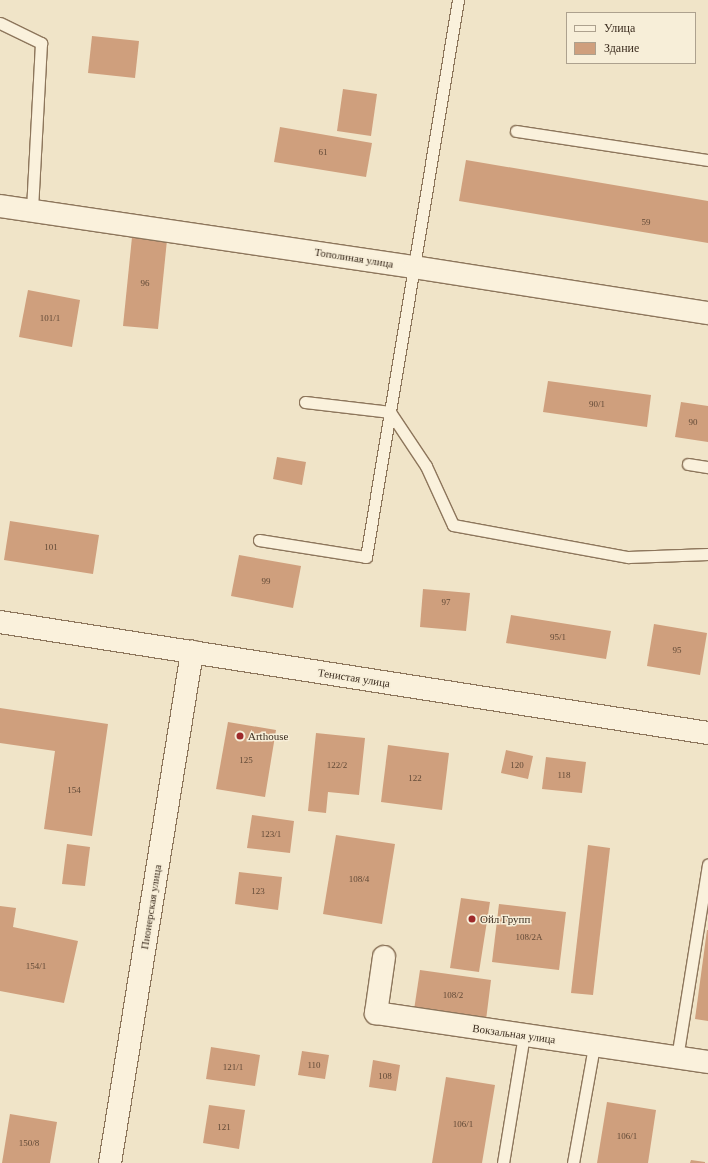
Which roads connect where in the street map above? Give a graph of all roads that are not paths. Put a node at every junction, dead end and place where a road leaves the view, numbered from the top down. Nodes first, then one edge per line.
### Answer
1 (458, 0) edge
2 (0, 23) edge
3 (516, 131) dead end
4 (708, 160) edge
5 (0, 206) edge
6 (32, 209) junction
7 (414, 266) junction
8 (708, 313) edge
9 (305, 402) dead end
10 (390, 412) junction
11 (688, 464) dead end
12 (708, 467) edge
13 (259, 540) dead end
14 (708, 554) edge
15 (0, 622) edge
16 (192, 652) junction
17 (708, 733) edge
18 (708, 864) edge
19 (384, 957) dead end
20 (524, 1035) junction
21 (594, 1046) junction
22 (677, 1058) junction
23 (708, 1062) edge
24 (110, 1163) edge
25 (503, 1163) edge
26 (573, 1163) edge

1 - 7 lane
2 - 6 lane
3 - 4 lane
5 - 6 street, Тополиная улица
6 - 7 street, Тополиная улица
7 - 8 street, Тополиная улица
7 - 10 lane
9 - 10 lane
10 - 13 lane
10 - 14 lane
11 - 12 lane
15 - 16 street, Тенистая улица
16 - 17 street, Тенистая улица
16 - 24 street, Пионерская улица
18 - 22 lane
19 - 20 street, Вокзальная улица
20 - 21 street, Вокзальная улица
20 - 25 lane
21 - 22 street, Вокзальная улица
21 - 26 lane
22 - 23 street, Вокзальная улица

